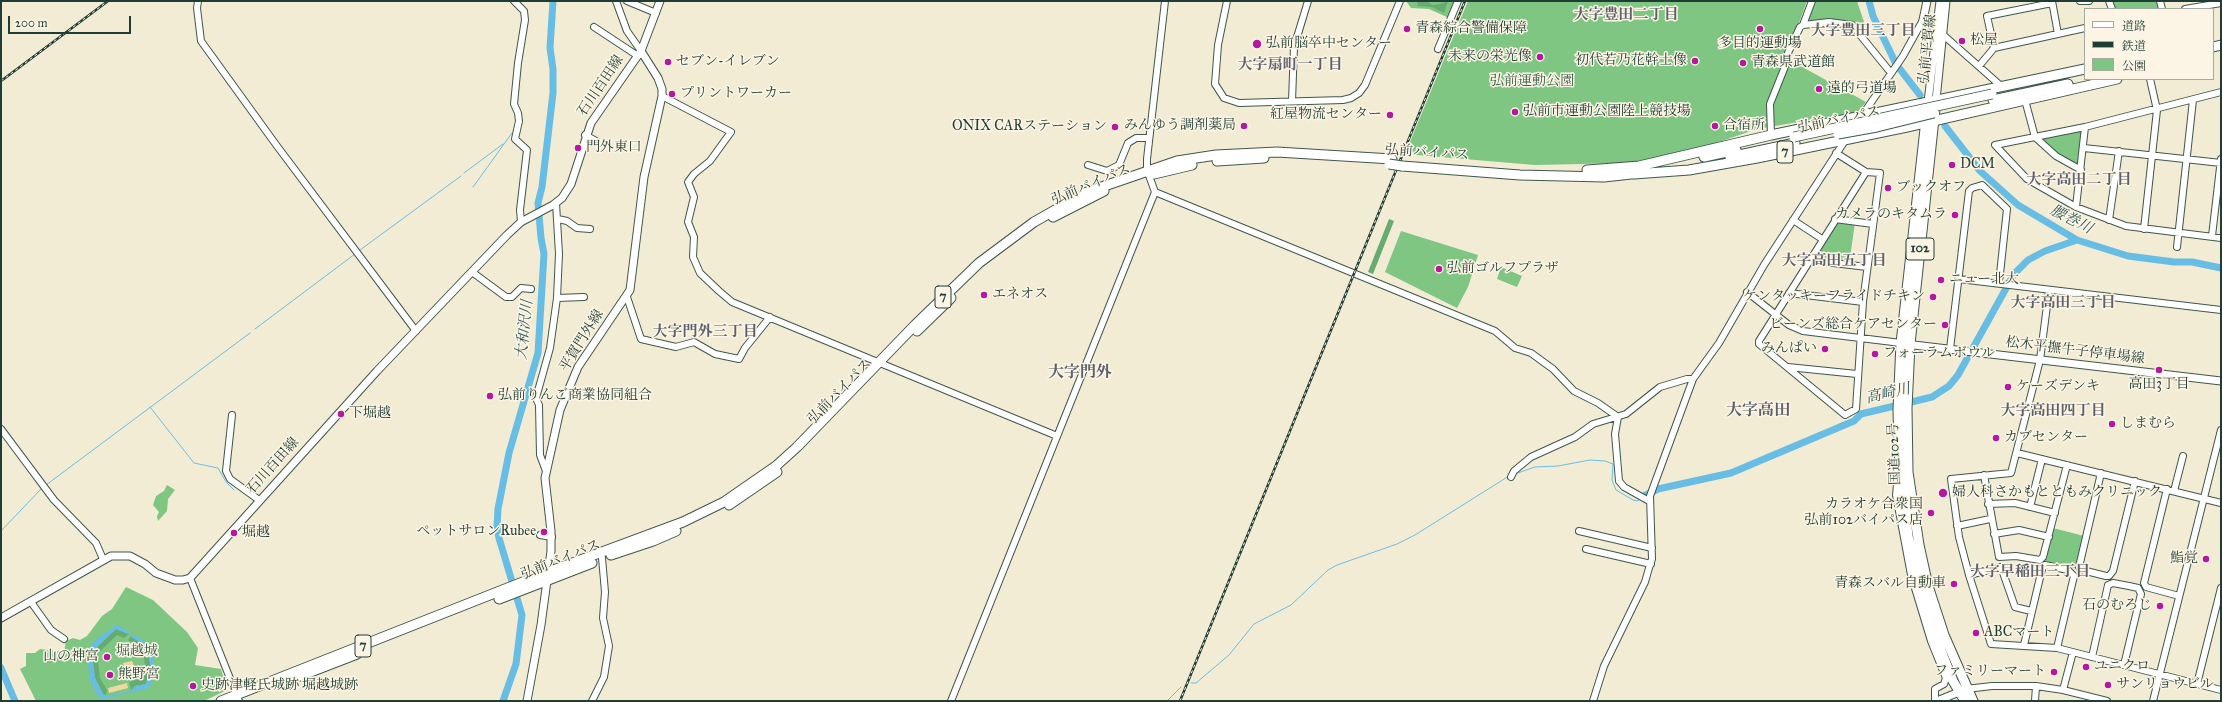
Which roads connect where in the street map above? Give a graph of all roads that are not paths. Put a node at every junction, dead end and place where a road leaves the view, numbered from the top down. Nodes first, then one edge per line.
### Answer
1 (198, 1) edge
2 (514, 1) edge
3 (616, 1) edge
4 (627, 1) edge
5 (660, 1) edge
6 (1165, 1) edge
7 (1227, 1) edge
8 (1308, 1) edge
9 (1458, 1) edge
10 (1812, 1) edge
11 (1927, 1) edge
12 (1940, 1) edge
13 (1946, 1) edge
14 (2080, 1) edge
15 (2089, 1) edge
16 (1398, 2) edge
17 (2052, 2) edge
18 (2204, 3) edge
19 (2221, 3) edge
20 (2188, 8) edge
21 (656, 13) junction
22 (1922, 20) junction
23 (1803, 25) junction
24 (594, 27) dead end
25 (2084, 28) edge
26 (1937, 29) junction
27 (2058, 34) junction
28 (1943, 35) junction
29 (1994, 48) junction
30 (1438, 49) dead end
31 (640, 53) junction
32 (1980, 66) junction
33 (2084, 69) edge
34 (1892, 71) junction
35 (2084, 75) edge
36 (2086, 80) edge
37 (2113, 80) edge
38 (2150, 80) edge
39 (2001, 86) junction
40 (2221, 92) edge
41 (662, 96) junction
42 (1993, 97) junction
43 (2026, 100) junction
44 (2193, 100) junction
45 (1292, 101) junction
46 (1932, 101) junction
47 (2157, 110) junction
48 (1862, 116) junction
49 (1930, 121) junction
50 (2085, 127) junction
51 (1771, 134) junction
52 (585, 135) junction
53 (2035, 137) junction
54 (1149, 138) junction
55 (1846, 140) junction
56 (596, 141) dead end
57 (2084, 148) junction
58 (2119, 151) junction
59 (1836, 153) junction
60 (2152, 155) junction
61 (2188, 160) junction
62 (2221, 162) edge
63 (1088, 165) dead end
64 (1635, 170) junction
65 (2081, 170) junction
66 (1866, 172) junction
67 (1148, 173) junction
68 (1155, 192) junction
69 (554, 204) junction
70 (2076, 207) junction
71 (558, 219) junction
72 (1835, 219) junction
73 (1792, 220) junction
74 (2109, 220) junction
75 (523, 221) junction
76 (1873, 224) junction
77 (590, 229) dead end
78 (2144, 229) junction
79 (2179, 232) junction
80 (2212, 236) junction
81 (2221, 238) edge
82 (1822, 239) junction
83 (2177, 247) dead end
84 (1808, 260) junction
85 (1867, 267) junction
86 (472, 272) junction
87 (1959, 278) junction
88 (2001, 284) junction
89 (530, 289) dead end
90 (2049, 290) junction
91 (1747, 292) junction
92 (1788, 293) junction
93 (584, 297) dead end
94 (627, 297) junction
95 (557, 298) junction
96 (1863, 302) junction
97 (2221, 310) edge
98 (1776, 314) junction
99 (770, 317) junction
100 (416, 331) junction
101 (1860, 338) junction
102 (1906, 344) junction
103 (1950, 349) junction
104 (2040, 360) junction
105 (882, 364) junction
106 (1788, 367) junction
107 (1857, 374) junction
108 (1693, 379) junction
109 (2221, 380) edge
110 (1902, 409) junction
111 (232, 415) dead end
112 (1618, 417) junction
113 (1, 429) edge
114 (2221, 430) edge
115 (1057, 436) junction
116 (2219, 448) edge
117 (1899, 452) junction
118 (2017, 453) junction
119 (2182, 456) dead end
120 (2042, 459) junction
121 (2067, 465) junction
122 (546, 471) junction
123 (2101, 473) junction
124 (1984, 475) junction
125 (1511, 477) dead end
126 (2135, 481) junction
127 (1898, 486) junction
128 (2167, 489) junction
129 (2174, 491) junction
130 (1650, 498) junction
131 (2204, 498) junction
132 (259, 500) junction
133 (2221, 503) edge
134 (1988, 504) junction
135 (2030, 507) junction
136 (2055, 513) junction
137 (1990, 519) junction
138 (1957, 526) junction
139 (1579, 531) dead end
140 (1994, 534) junction
141 (540, 536) dead end
142 (1908, 536) junction
143 (552, 537) junction
144 (2049, 537) junction
145 (1652, 548) junction
146 (1586, 549) dead end
147 (602, 558) junction
148 (104, 559) junction
149 (1650, 564) junction
150 (1969, 575) junction
151 (548, 576) junction
152 (190, 578) junction
153 (2221, 588) edge
154 (2180, 596) junction
155 (31, 602) junction
156 (2219, 605) edge
157 (2031, 611) junction
158 (1, 618) edge
159 (64, 639) dead end
160 (2024, 645) junction
161 (2057, 648) junction
162 (2073, 652) junction
163 (2092, 657) junction
164 (2124, 665) junction
165 (2160, 674) junction
166 (2197, 684) junction
167 (2036, 686) junction
168 (1963, 690) junction
169 (2064, 690) junction
170 (2221, 690) edge
171 (238, 699) edge
172 (221, 701) edge
173 (528, 701) edge
174 (592, 701) edge
175 (951, 701) edge
176 (1593, 701) edge
177 (1936, 701) edge
178 (1965, 701) edge
179 (1972, 701) edge
180 (2035, 701) edge
181 (2107, 701) edge
182 (2153, 701) edge

1 - 100 street
2 - 75 street
3 - 31 street
4 - 21 street
5 - 21 main road, 石川百田線
6 - 54 street
7 - 45 street
8 - 45 street
9 - 30 street
10 - 23 street
11 - 22 main road
12 - 26 main road, 弘前平賀線
13 - 28 main road, 弘前平賀線
14 - 15 street
16 - 45 street
17 - 27 street
17 - 29 street
18 - 19 street
18 - 20 street
21 - 31 main road, 石川百田線
22 - 26 main road
22 - 34 street
23 - 34 street
23 - 51 street
24 - 31 street
25 - 27 street
26 - 28 street
26 - 46 main road, 弘前平賀線
27 - 29 street
28 - 32 street
28 - 46 main road, 弘前平賀線
29 - 32 street
31 - 41 main road, 平賀門外線
31 - 52 main road, 石川百田線
32 - 39 street
33 - 39 highway, 7
34 - 48 street
35 - 42 highway, 弘前バイパス / 7
36 - 42 highway, 弘前バイパス / 7
37 - 43 highway, 7
38 - 47 street
39 - 46 highway, 7
40 - 44 street
41 - 94 main road, 平賀門外線
41 - 99 street
42 - 64 highway, 弘前バイパス / 7, bridge
43 - 49 highway, 7
43 - 53 street
44 - 47 street
44 - 61 street
46 - 48 highway, 7
46 - 49 highway, 国道102号 / 102
47 - 50 street
47 - 60 street
48 - 51 highway, 7
48 - 55 street
49 - 55 highway, 7
49 - 102 highway, 国道102号 / 102
50 - 53 street
50 - 57 street
51 - 64 highway, 7
52 - 56 street
52 - 69 main road, 石川百田線
53 - 65 street
53 - 70 street
54 - 63 street
54 - 67 street
55 - 59 street
55 - 64 highway, 7
57 - 58 street
57 - 65 street
58 - 60 street
58 - 74 street
59 - 66 street
59 - 73 street
60 - 61 street
60 - 78 street
61 - 62 street
61 - 79 street
62 - 80 street
64 - 67 highway, 弘前バイパス / 7, bridge
65 - 70 street
66 - 72 street
66 - 76 street
67 - 68 street
67 - 105 highway, 弘前バイパス / 7
68 - 112 street
68 - 115 street
69 - 71 street
69 - 75 main road, 石川百田線
70 - 74 street
71 - 77 street
71 - 95 street
72 - 76 street
72 - 82 street
73 - 82 street
73 - 91 street
74 - 78 street
75 - 86 main road, 石川百田線
76 - 85 street
78 - 79 street
79 - 80 street
79 - 83 street
80 - 81 street
82 - 84 street
84 - 85 street
84 - 92 street
85 - 96 street
86 - 89 street
86 - 100 main road, 石川百田線
87 - 88 street
87 - 88 street
87 - 103 street
88 - 90 street
90 - 97 street
90 - 104 street
91 - 98 street
91 - 108 street
92 - 96 street
92 - 98 street
93 - 95 street
94 - 99 street
94 - 122 main road, 平賀門外線
95 - 122 street
96 - 101 street
98 - 101 street
98 - 106 street
99 - 105 street
100 - 132 main road, 石川百田線
101 - 102 street
101 - 107 street
102 - 103 main road, 松木平撫牛子停車場線
102 - 110 highway, 国道102号 / 102
103 - 104 main road, 松木平撫牛子停車場線
104 - 109 main road, 松木平撫牛子停車場線
104 - 118 street
105 - 115 street
105 - 147 highway, 弘前バイパス / 7
105 - 151 highway, 弘前バイパス / 7
106 - 107 street
106 - 107 street
108 - 112 street
108 - 130 street
110 - 117 highway, 国道102号 / 102
110 - 168 highway, 国道102号 / 102
111 - 132 street
112 - 125 street
112 - 130 street
113 - 148 street
114 - 116 street
115 - 175 street
116 - 131 street
117 - 127 street
117 - 142 highway, 国道102号 / 102
118 - 120 street
118 - 124 street
119 - 129 street
120 - 121 street
120 - 135 street
121 - 123 street
121 - 136 street
122 - 143 main road, 平賀門外線
123 - 126 street
123 - 126 street
124 - 134 street
124 - 138 street
126 - 128 street
127 - 142 street
127 - 177 street
128 - 129 street
128 - 154 street
129 - 131 street
130 - 145 street
131 - 133 street
131 - 154 street
132 - 152 main road, 石川百田線
134 - 135 street
134 - 137 street
135 - 136 street
136 - 144 street
137 - 138 street
137 - 140 street
138 - 150 street
139 - 145 street
140 - 144 street
140 - 144 street
141 - 143 street
142 - 168 highway, 国道102号 / 102
143 - 151 main road, 平賀門外線
145 - 149 street
146 - 149 street
147 - 151 highway, 弘前バイパス / 7
147 - 174 street
148 - 152 main road
148 - 155 main road
149 - 176 street
150 - 157 street
150 - 160 street
151 - 171 highway, 弘前バイパス / 7
151 - 173 main road, 平賀門外線
152 - 171 street
153 - 156 street
154 - 165 street
155 - 158 main road
155 - 159 street
156 - 166 street
157 - 160 street
157 - 161 street
160 - 161 street
161 - 162 street
162 - 163 street
162 - 169 street
163 - 164 street
163 - 164 street
164 - 165 street
165 - 166 street
165 - 182 street
166 - 170 street
167 - 168 street
167 - 169 street
167 - 180 street
168 - 177 main road
168 - 178 highway, 国道102号 / 102
168 - 179 highway, 国道102号 / 102
169 - 181 street
171 - 172 highway, 7

